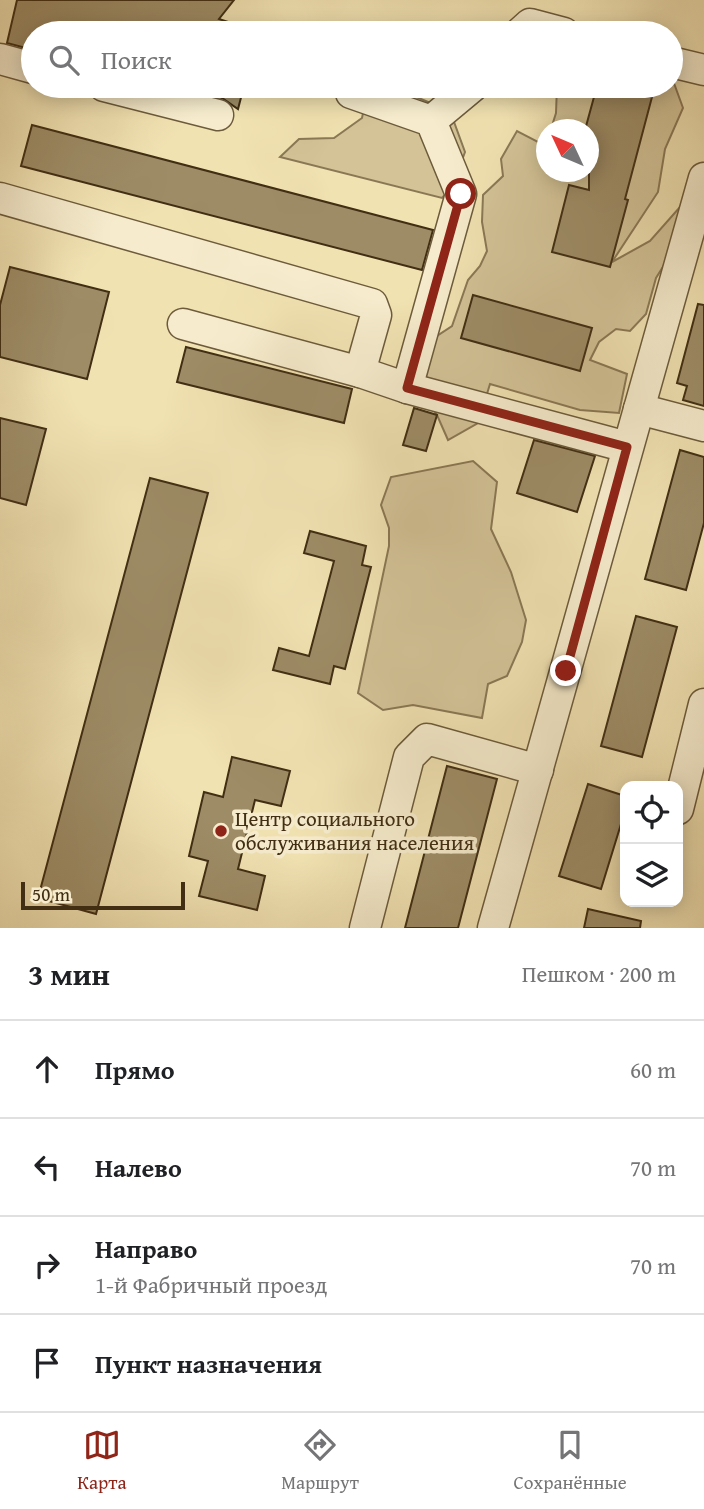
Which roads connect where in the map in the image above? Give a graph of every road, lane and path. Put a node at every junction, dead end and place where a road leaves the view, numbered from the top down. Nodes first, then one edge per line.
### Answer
1 (0, 59) edge
2 (21, 65) edge
3 (683, 65) edge
4 (704, 70) edge
5 (151, 98) edge
6 (365, 98) edge
7 (459, 98) edge
8 (218, 115) dead end
9 (431, 121) junction
10 (704, 178) edge
11 (0, 198) edge
12 (183, 324) dead end
13 (360, 372) junction
14 (407, 388) junction
15 (639, 409) junction
16 (704, 426) edge
17 (627, 447) junction
18 (704, 704) edge
19 (538, 770) junction
20 (683, 789) edge
21 (365, 928) edge
22 (494, 928) edge

1 - 2 street
3 - 4 street
5 - 8 street
6 - 9 street
7 - 9 street
9 - 14 street
10 - 15 street
11 - 13 street
12 - 13 street
13 - 14 street
14 - 17 street
15 - 16 street
15 - 17 street
17 - 19 street
18 - 20 street
19 - 21 street
19 - 22 street

